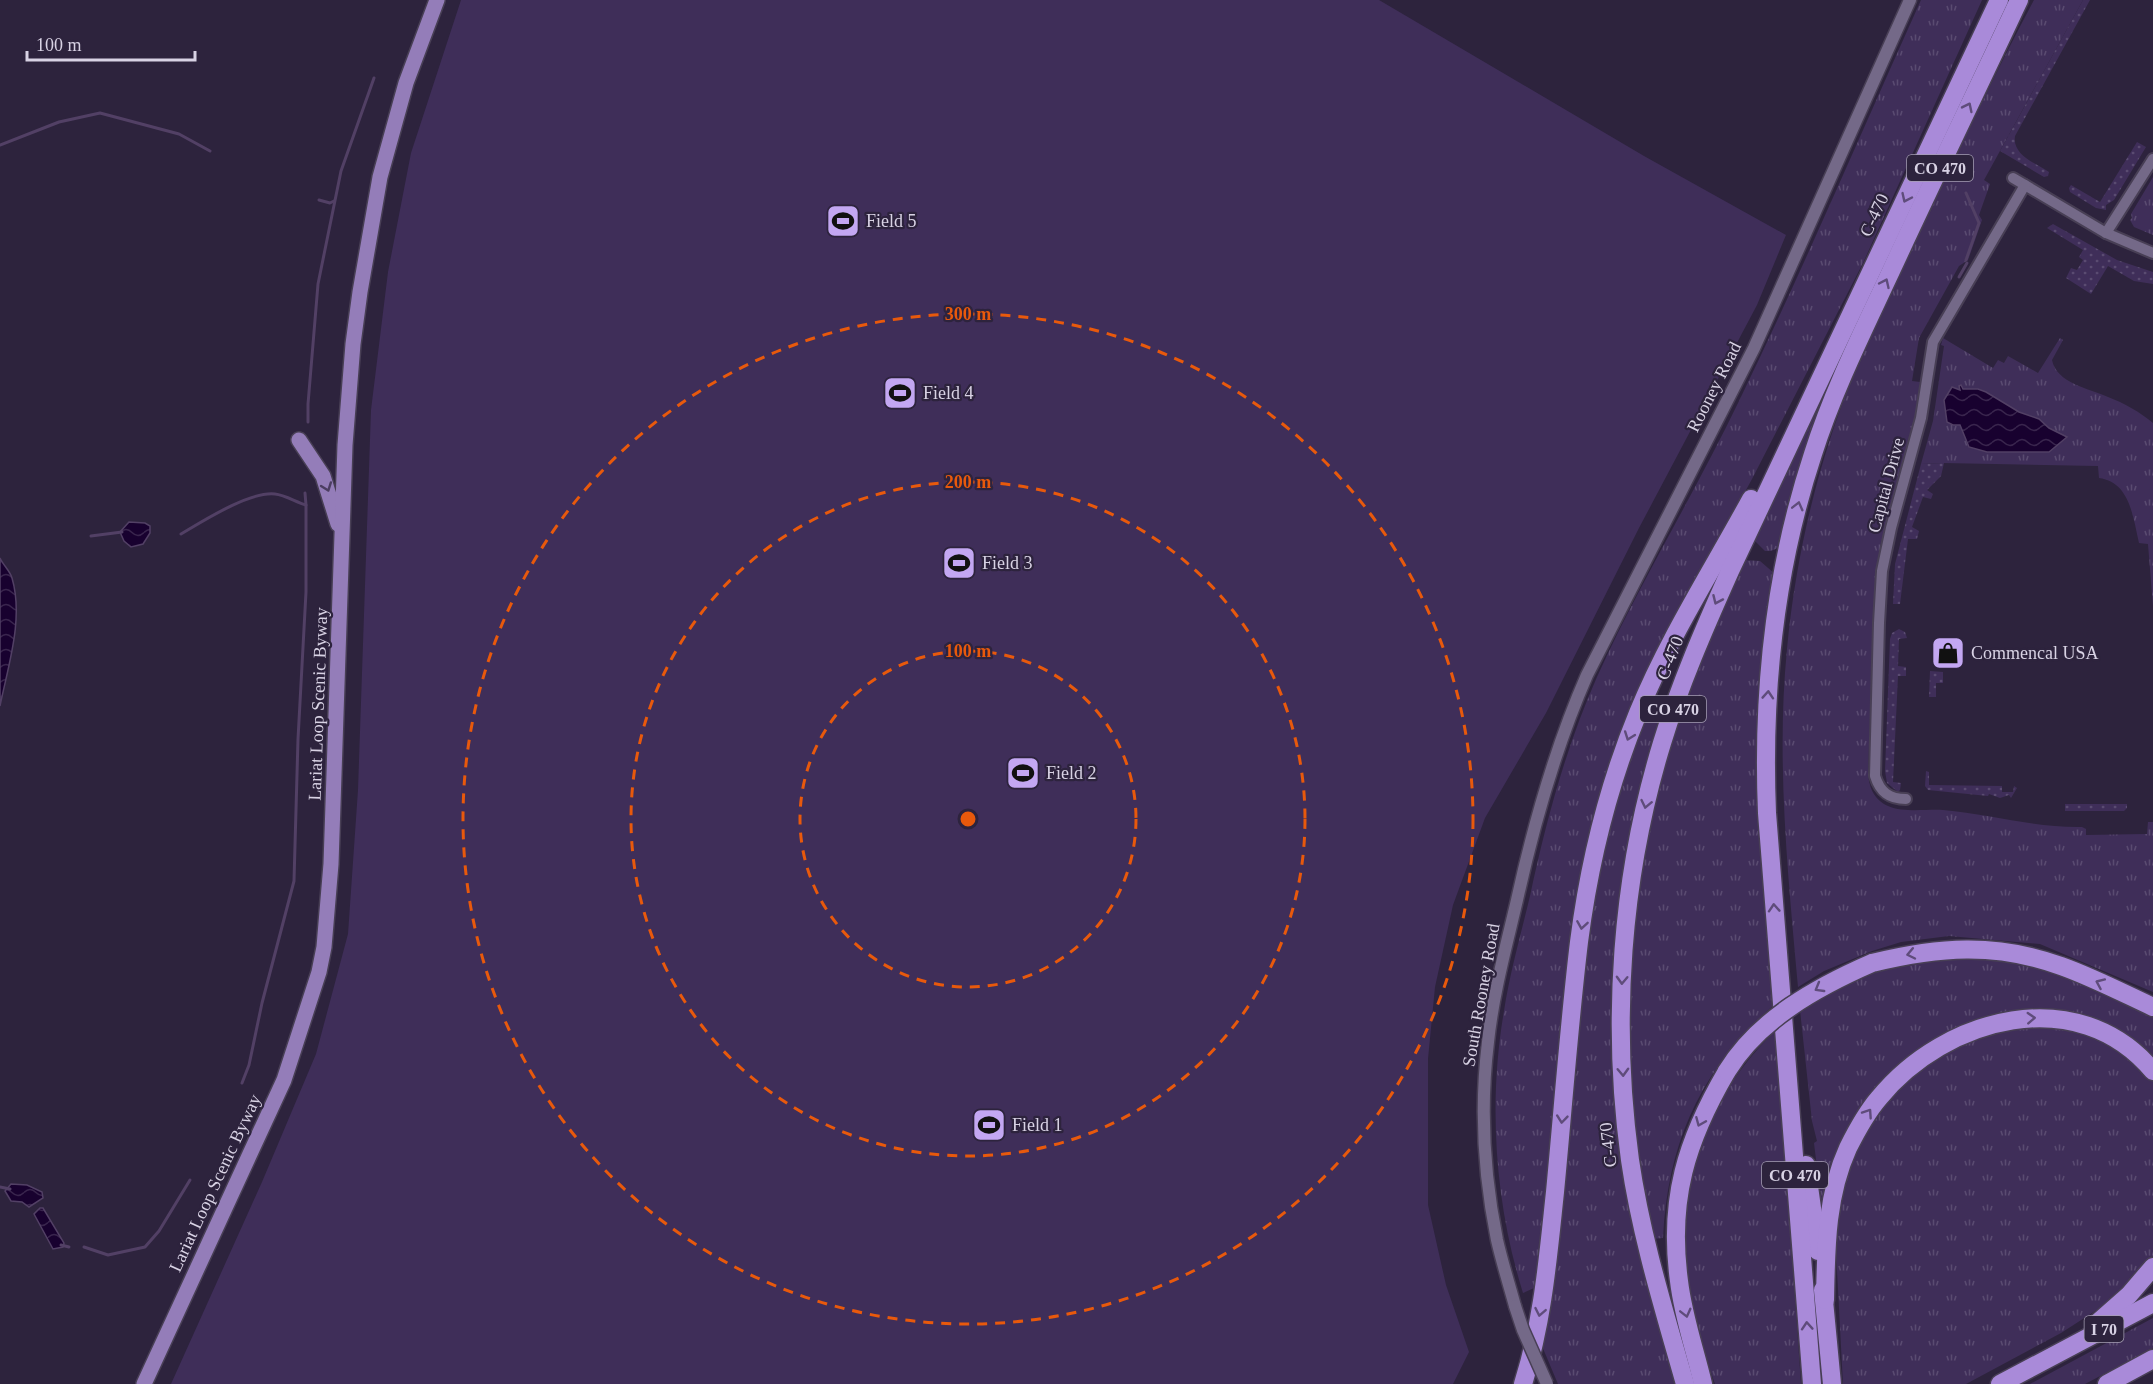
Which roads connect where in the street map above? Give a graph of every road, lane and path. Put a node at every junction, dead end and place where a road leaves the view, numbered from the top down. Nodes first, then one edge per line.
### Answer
1 (435, 0) edge
2 (1910, 0) edge
3 (1998, 0) edge
4 (2019, 0) edge
5 (2153, 159) edge
6 (2013, 178) dead end
7 (2025, 185) junction
8 (2106, 233) junction
9 (2153, 253) edge
10 (1835, 345) junction
11 (298, 440) dead end
12 (342, 541) junction
13 (1545, 787) joint
14 (1906, 800) dead end
15 (1779, 967) junction
16 (2153, 1007) edge
17 (2153, 1071) edge
18 (2153, 1267) edge
19 (1825, 1300) junction
20 (2153, 1303) edge
21 (2055, 1355) junction
22 (2153, 1359) edge
23 (144, 1384) edge
24 (1523, 1384) edge
25 (1547, 1384) edge
26 (1685, 1384) edge
27 (1703, 1384) edge
28 (1812, 1384) edge
29 (1832, 1384) edge
30 (2000, 1384) edge
31 (2107, 1384) edge

1 - 12 main road, Lariat Loop Scenic Byway
2 - 13 street, Rooney Road
3 -> 10 highway, C-470 / CO 470
15 -> 4 highway, CO 470
5 - 8 street
6 - 7 street
7 - 8 street
7 - 14 street, Capital Drive
8 - 9 street
10 -> 24 highway
10 -> 26 highway, C-470 / CO 470
11 -> 12 main road
12 - 23 main road, Lariat Loop Scenic Byway
13 - 25 street, South Rooney Road, bridge
15 - 19 highway
28 -> 15 highway, CO 470
16 -> 27 highway, bridge
19 -> 17 highway
18 - 21 highway
19 - 29 highway
20 - 21 highway, I 70
21 - 30 highway, I 70
22 - 31 highway

